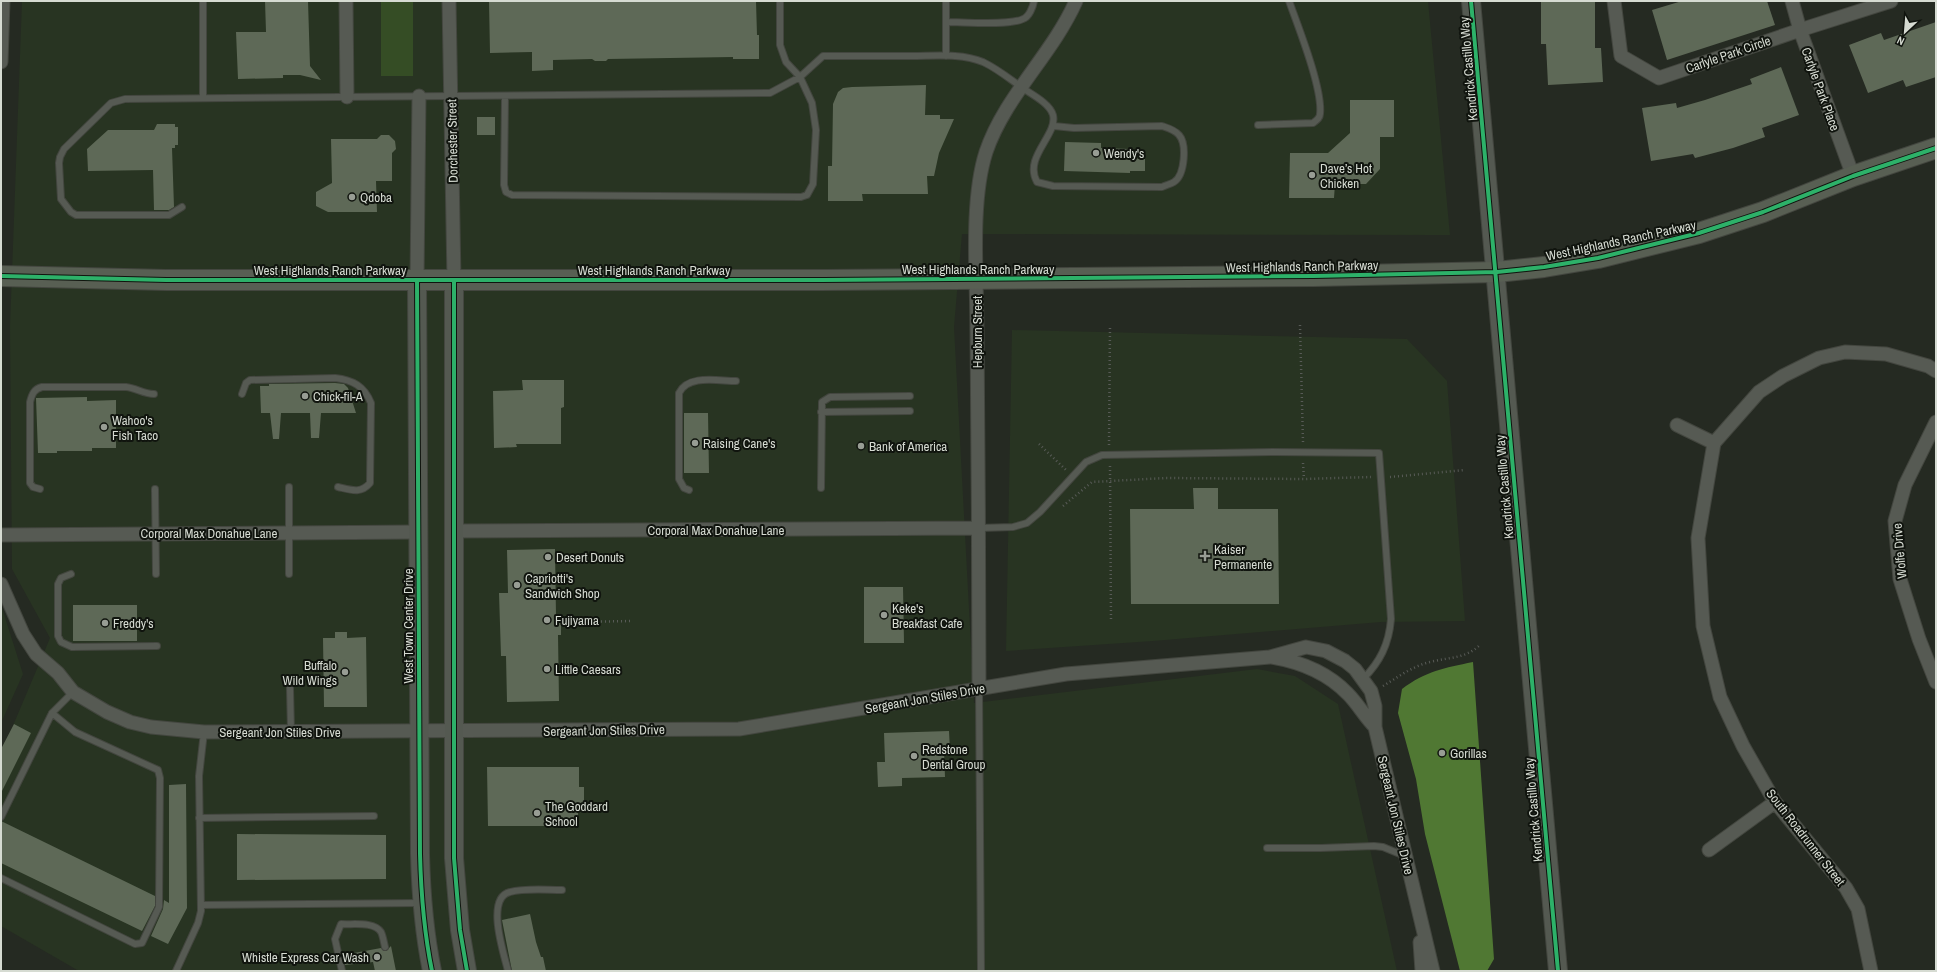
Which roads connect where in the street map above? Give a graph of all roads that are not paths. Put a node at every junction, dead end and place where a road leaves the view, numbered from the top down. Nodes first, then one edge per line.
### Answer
1 (3, 1) edge
2 (203, 1) edge
3 (346, 1) edge
4 (449, 1) edge
5 (780, 1) edge
6 (946, 1) edge
7 (1034, 1) edge
8 (1076, 1) edge
9 (1289, 1) edge
10 (1471, 1) edge
11 (1614, 1) edge
12 (1792, 1) edge
13 (1891, 1) edge
14 (947, 22) junction
15 (1800, 30) junction
16 (946, 56) junction
17 (1, 62) edge
18 (800, 77) junction
19 (1022, 87) junction
20 (419, 96) junction
21 (451, 96) junction
22 (505, 96) junction
23 (347, 97) junction
24 (203, 98) junction
25 (1258, 125) dead end
26 (1054, 126) junction
27 (1936, 148) edge
28 (1853, 176) junction
29 (182, 207) dead end
30 (1497, 272) junction
31 (1, 276) edge
32 (976, 279) junction
33 (417, 280) junction
34 (454, 280) junction
35 (1936, 371) edge
36 (736, 381) dead end
37 (154, 394) dead end
38 (242, 394) dead end
39 (910, 396) dead end
40 (910, 411) dead end
41 (820, 412) junction
42 (1936, 422) edge
43 (1677, 425) dead end
44 (1714, 443) junction
45 (338, 487) dead end
46 (289, 488) dead end
47 (821, 488) dead end
48 (40, 489) dead end
49 (155, 489) dead end
50 (689, 490) dead end
51 (978, 528) junction
52 (454, 531) junction
53 (288, 532) junction
54 (418, 532) junction
55 (156, 533) junction
56 (1, 535) edge
57 (71, 574) dead end
58 (156, 574) dead end
59 (289, 574) dead end
60 (1, 584) edge
61 (158, 646) dead end
62 (1270, 657) junction
63 (1364, 680) junction
64 (1936, 682) edge
65 (290, 688) dead end
66 (979, 689) junction
67 (73, 692) junction
68 (52, 713) junction
69 (1375, 727) junction
70 (454, 731) junction
71 (204, 732) junction
72 (291, 732) junction
73 (418, 732) junction
74 (1775, 802) junction
75 (1, 816) edge
76 (374, 816) dead end
77 (199, 818) junction
78 (1267, 848) dead end
79 (1709, 850) dead end
80 (1406, 857) junction
81 (1, 878) edge
82 (562, 890) dead end
83 (422, 903) junction
84 (1417, 903) junction
85 (201, 905) junction
86 (385, 947) dead end
87 (176, 971) edge
88 (342, 971) edge
89 (432, 971) edge
90 (467, 971) edge
91 (508, 971) edge
92 (981, 971) edge
93 (1422, 971) edge
94 (1433, 971) edge
95 (1558, 971) edge
96 (1871, 971) edge

1 - 17 street
2 - 24 lane
3 - 23 street
4 - 21 street, Dorchester Street
5 - 18 lane
6 - 14 lane
7 - 14 lane
8 - 19 street, Hepburn Street
9 - 25 lane
10 - 30 street, Kendrick Castillo Way
11 - 15 street, Carlyle Park Circle
12 - 15 street, Carlyle Park Place
13 - 15 street, Carlyle Park Circle
14 - 16 lane
15 - 28 street, Carlyle Park Place
16 - 18 lane
16 - 19 lane
18 - 22 lane
18 - 22 lane
19 - 26 lane
19 - 32 street, Hepburn Street
20 - 21 lane
20 - 23 lane
20 - 33 street
21 - 22 lane
21 - 34 street, Dorchester Street
23 - 24 lane
24 - 29 lane
26 - 26 lane
27 - 28 main road, West Highlands Ranch Parkway
28 - 30 main road, West Highlands Ranch Parkway
30 - 32 main road, West Highlands Ranch Parkway
30 - 95 street, Kendrick Castillo Way
31 - 33 main road, West Highlands Ranch Parkway
32 - 34 main road, West Highlands Ranch Parkway
32 - 51 street, Hepburn Street
33 - 34 main road, West Highlands Ranch Parkway
33 - 54 street, West Town Center Drive
34 - 52 street
35 - 44 street
36 - 50 lane
37 - 48 lane
38 - 45 lane
39 - 41 lane
40 - 41 lane
41 - 47 lane
42 - 64 street, Wolfe Drive
43 - 44 street
44 - 74 street, South Roadrunner Street
46 - 53 lane
49 - 55 lane
51 - 52 street, Corporal Max Donahue Lane
51 - 63 lane
51 - 66 street, Hepburn Street
52 - 70 street
53 - 54 street, Corporal Max Donahue Lane
53 - 55 street, Corporal Max Donahue Lane
53 - 59 lane
54 - 73 street, West Town Center Drive
55 - 56 street, Corporal Max Donahue Lane
55 - 58 lane
57 - 61 lane
60 - 67 street, Sergeant Jon Stiles Drive
62 - 63 street, Sergeant Jon Stiles Drive
62 - 66 street, Sergeant Jon Stiles Drive
62 - 69 street, Sergeant Jon Stiles Drive
63 - 69 street, Sergeant Jon Stiles Drive
65 - 72 lane
66 - 70 street, Sergeant Jon Stiles Drive
66 - 92 lane
67 - 68 lane
67 - 71 street, Sergeant Jon Stiles Drive
68 - 75 lane
68 - 81 lane
69 - 80 street, Sergeant Jon Stiles Drive
70 - 73 street, Sergeant Jon Stiles Drive
70 - 90 street
71 - 72 street, Sergeant Jon Stiles Drive
71 - 77 lane
72 - 73 street, Sergeant Jon Stiles Drive
73 - 83 street, West Town Center Drive
74 - 79 street
74 - 96 street, South Roadrunner Street
76 - 77 lane
77 - 85 lane
78 - 80 lane
80 - 84 street, Sergeant Jon Stiles Drive
82 - 91 lane
83 - 85 lane
83 - 89 street, West Town Center Drive
84 - 93 street, Sergeant Jon Stiles Drive
84 - 94 street, Sergeant Jon Stiles Drive
85 - 87 lane
86 - 88 lane

